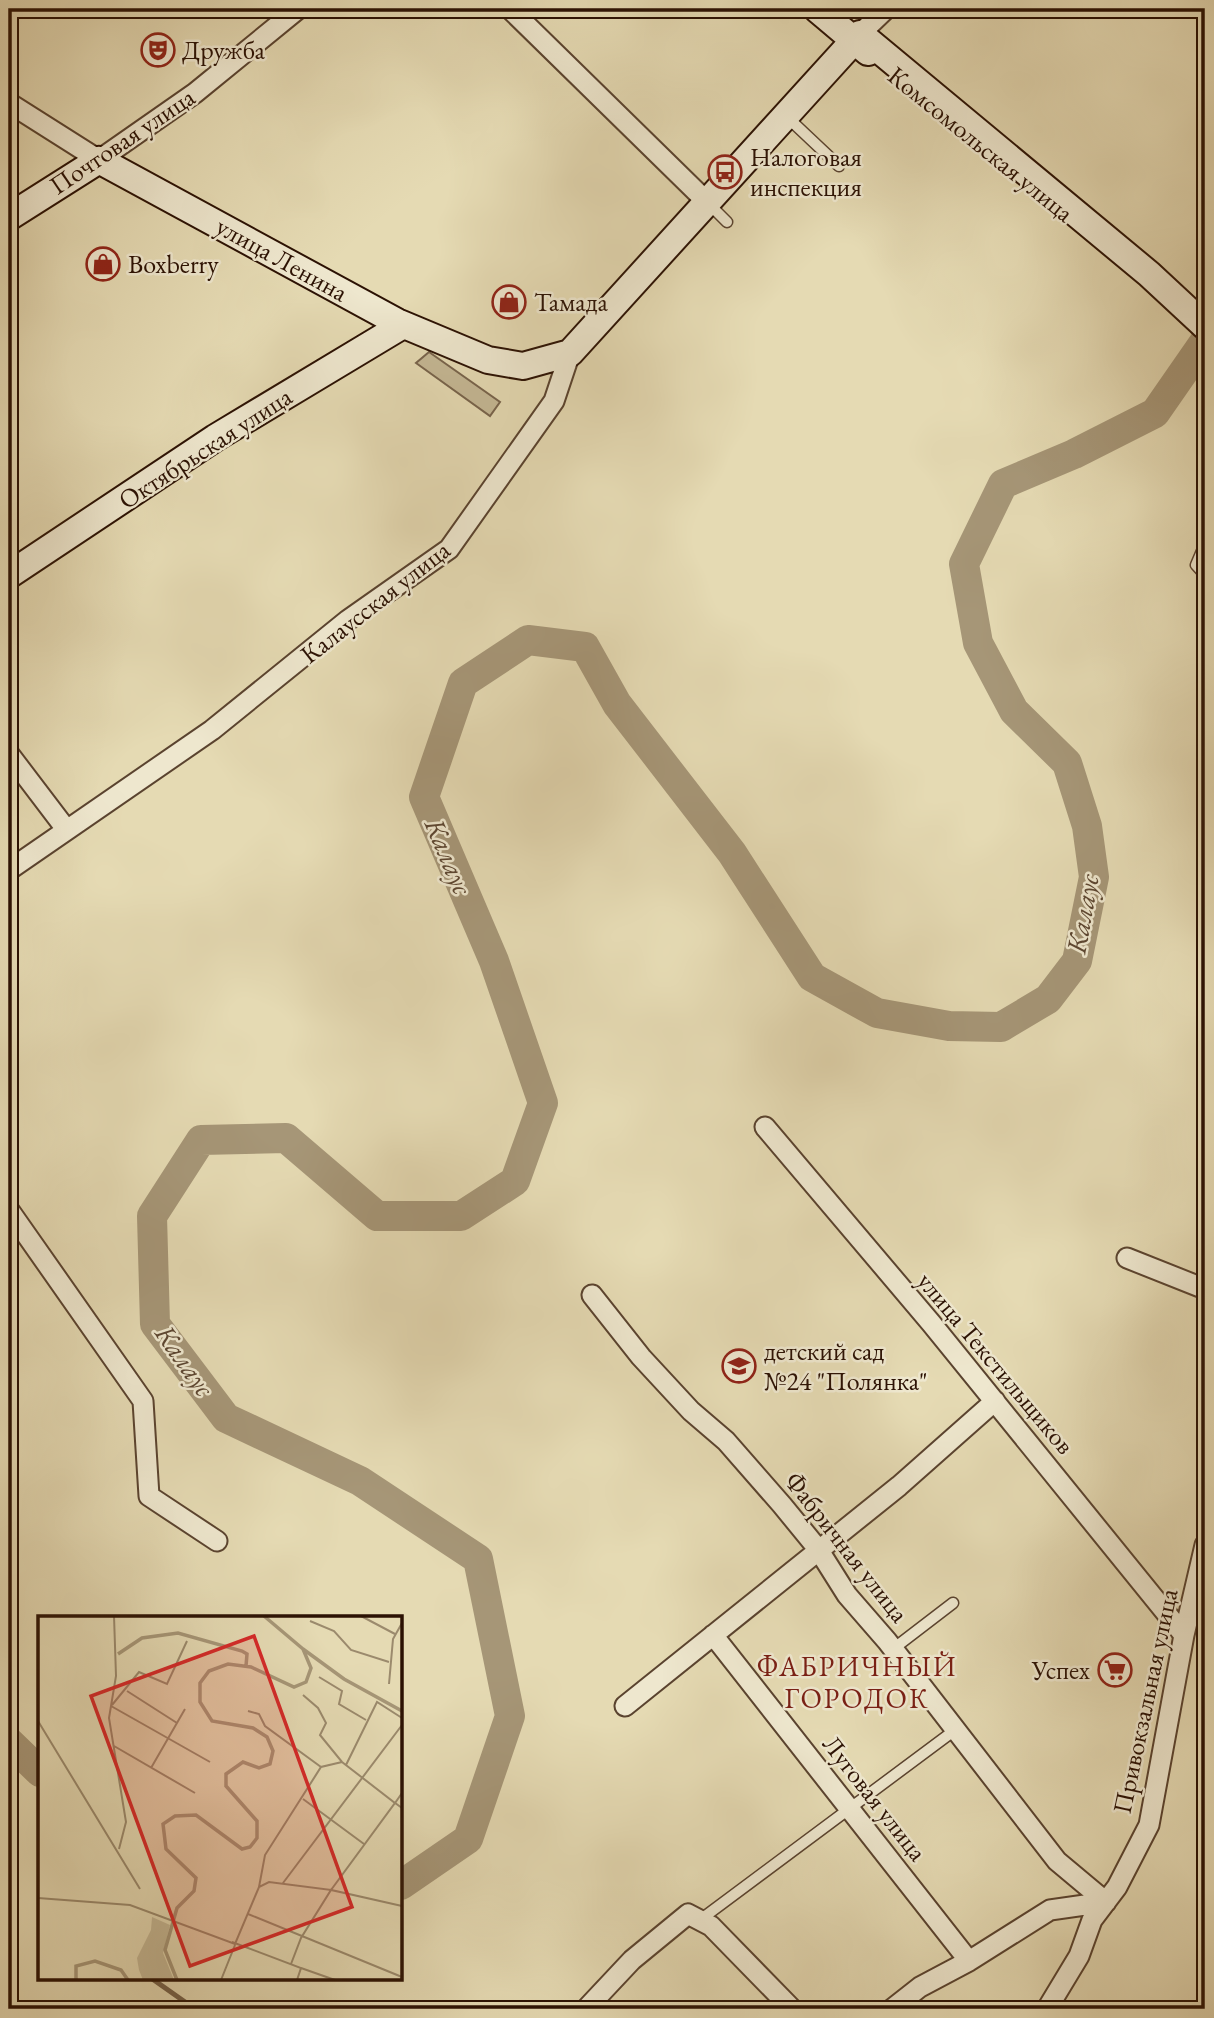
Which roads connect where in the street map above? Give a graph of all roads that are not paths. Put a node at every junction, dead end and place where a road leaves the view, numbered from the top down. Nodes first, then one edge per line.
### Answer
1 (298, 9) edge
2 (510, 9) edge
3 (817, 9) edge
4 (886, 9) edge
5 (860, 37) junction
6 (9, 103) edge
7 (786, 116) junction
8 (99, 160) junction
9 (839, 166) dead end
10 (708, 203) junction
11 (9, 217) edge
12 (727, 222) dead end
13 (403, 325) junction
14 (1205, 326) edge
15 (570, 353) junction
16 (1205, 544) edge
17 (9, 575) edge
18 (1205, 575) edge
19 (9, 754) edge
20 (66, 829) junction
21 (9, 870) edge
22 (765, 1127) dead end
23 (9, 1210) edge
24 (1126, 1258) dead end
25 (1205, 1289) edge
26 (592, 1294) dead end
27 (995, 1401) junction
28 (217, 1541) dead end
29 (1205, 1545) edge
30 (818, 1549) junction
31 (953, 1603) dead end
32 (713, 1634) junction
33 (1184, 1635) junction
34 (893, 1649) junction
35 (625, 1706) dead end
36 (955, 1730) junction
37 (851, 1810) junction
38 (1106, 1902) junction
39 (699, 1920) junction
40 (969, 1961) junction
41 (586, 2009) edge
42 (792, 2009) edge
43 (891, 2009) edge
44 (1047, 2009) edge

1 - 8 street, Почтовая улица
2 - 10 street
3 - 5 main road, Комсомольская улица
4 - 5 street, Калаусская улица
5 - 7 main road, Калаусская улица
5 - 14 main road, Комсомольская улица
6 - 8 street, улица Ленина
7 - 9 lane
7 - 10 main road, Калаусская улица
8 - 11 main road, Почтовая улица
8 - 13 main road, улица Ленина
10 - 12 lane
10 - 15 main road, Калаусская улица
13 - 15 main road, улица Ленина
13 - 17 main road, Октябрьская улица
15 - 20 street, Калаусская улица
16 - 18 lane
19 - 20 street
20 - 21 street, Калаусская улица
22 - 27 street, улица Текстильщиков
23 - 28 street
24 - 25 street
26 - 30 street, Фабричная улица
27 - 30 street
27 - 33 street, улица Текстильщиков
29 - 33 street, Привокзальная улица
30 - 32 street
30 - 34 street, Фабричная улица
31 - 34 lane
32 - 35 street
32 - 37 street, Луговая улица
33 - 38 street, Привокзальная улица
34 - 36 street, Фабричная улица
36 - 37 lane
36 - 38 street, Фабричная улица
37 - 39 lane
37 - 40 street, Луговая улица
38 - 40 street
38 - 44 street, Привокзальная улица
39 - 41 street
39 - 42 street
40 - 43 street

